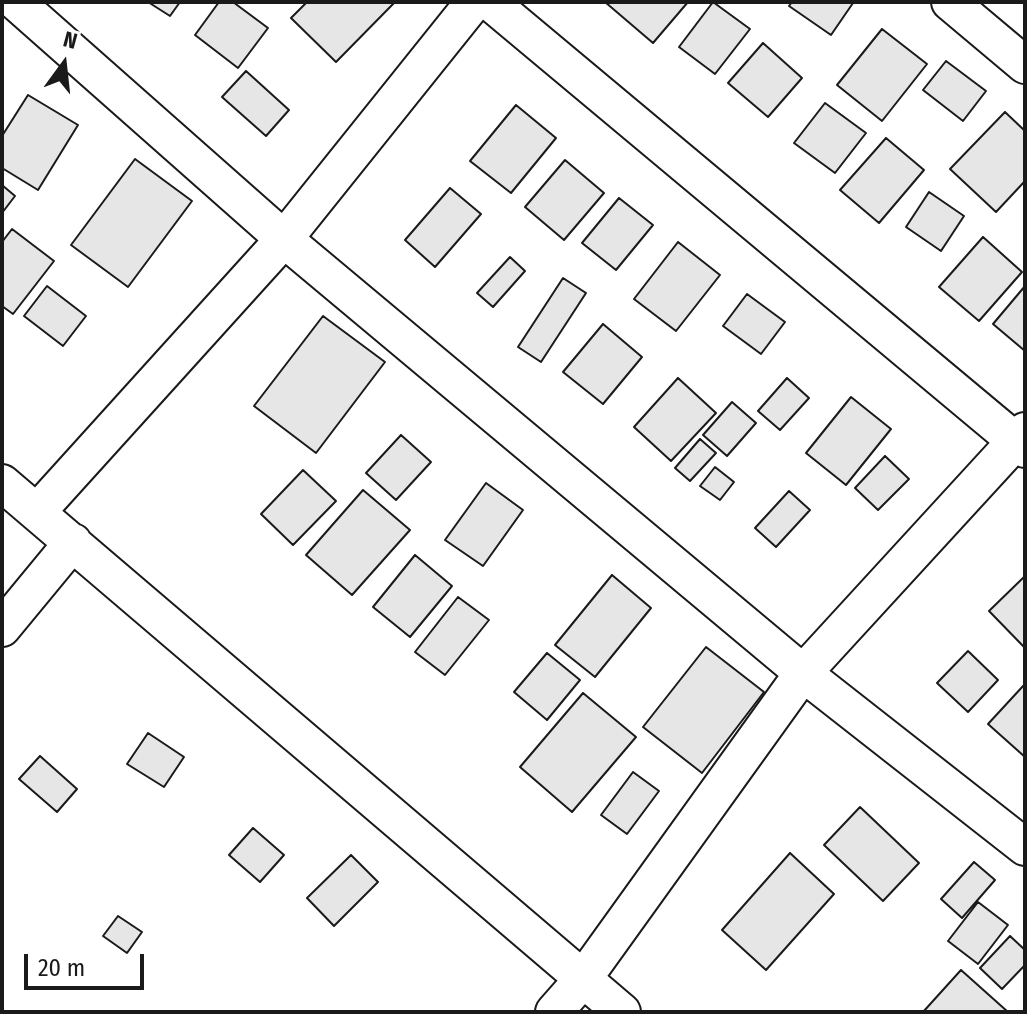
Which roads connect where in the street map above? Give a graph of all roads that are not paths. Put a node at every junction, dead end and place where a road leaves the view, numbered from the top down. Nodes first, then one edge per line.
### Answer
1 (16, 2) edge
2 (474, 2) edge
3 (490, 2) edge
4 (950, 2) edge
5 (1025, 65) edge
6 (284, 239) junction
7 (1022, 441) edge
8 (2, 483) edge
9 (37, 512) junction
10 (73, 542) junction
11 (2, 628) edge
12 (803, 673) junction
13 (1025, 847) edge
14 (583, 979) junction
15 (554, 1012) edge
16 (622, 1012) edge

1 - 6 street
2 - 6 street
3 - 7 street
4 - 5 street
6 - 9 street
6 - 12 street
7 - 12 street
8 - 9 street
9 - 10 street
10 - 11 street
10 - 14 street
12 - 13 street
12 - 14 street
14 - 15 street
14 - 16 street

